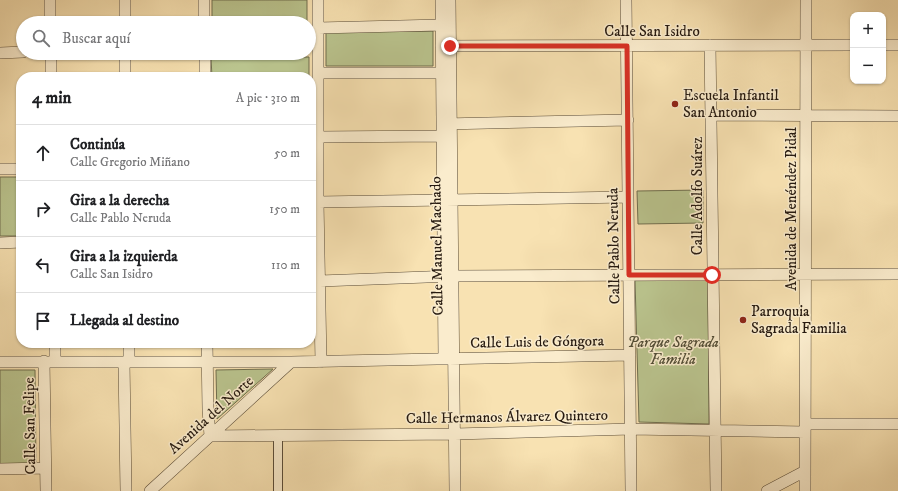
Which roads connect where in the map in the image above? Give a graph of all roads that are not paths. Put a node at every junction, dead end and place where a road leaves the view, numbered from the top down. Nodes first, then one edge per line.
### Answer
1 (50, 0) edge
2 (125, 0) edge
3 (204, 0) edge
4 (318, 0) edge
5 (441, 0) edge
6 (450, 0) edge
7 (626, 0) edge
8 (806, 0) edge
9 (50, 16) edge
10 (125, 16) edge
11 (204, 16) edge
12 (441, 25) junction
13 (318, 28) junction
14 (316, 39) edge
15 (710, 45) junction
16 (806, 45) junction
17 (850, 45) edge
18 (886, 45) edge
19 (898, 45) edge
20 (446, 46) junction
21 (627, 46) junction
22 (16, 52) edge
23 (0, 53) edge
24 (51, 60) edge
25 (125, 60) edge
26 (205, 60) edge
27 (316, 60) edge
28 (51, 72) edge
29 (126, 72) edge
30 (205, 72) edge
31 (318, 73) junction
32 (441, 74) junction
33 (711, 115) junction
34 (806, 116) junction
35 (898, 116) edge
36 (628, 120) junction
37 (446, 124) junction
38 (442, 136) junction
39 (318, 137) junction
40 (0, 169) edge
41 (16, 169) edge
42 (628, 197) junction
43 (447, 199) junction
44 (318, 202) junction
45 (316, 218) edge
46 (16, 242) edge
47 (0, 243) edge
48 (316, 257) edge
49 (806, 274) junction
50 (898, 274) edge
51 (629, 275) junction
52 (712, 275) junction
53 (448, 276) junction
54 (317, 288) edge
55 (53, 348) edge
56 (128, 348) edge
57 (207, 348) edge
58 (630, 355) junction
59 (449, 359) junction
60 (49, 361) junction
61 (0, 362) edge
62 (126, 362) junction
63 (291, 362) junction
64 (322, 362) junction
65 (208, 363) junction
66 (898, 424) edge
67 (805, 428) junction
68 (631, 429) junction
69 (715, 430) junction
70 (455, 434) junction
71 (210, 436) junction
72 (278, 436) junction
73 (45, 468) junction
74 (0, 469) edge
75 (804, 471) junction
76 (46, 491) edge
77 (126, 491) edge
78 (150, 491) edge
79 (278, 491) edge
80 (455, 491) edge
81 (631, 491) edge
82 (716, 491) edge
83 (767, 491) edge
84 (805, 491) edge

1 - 9 street
2 - 10 street
3 - 11 street
4 - 13 street
5 - 12 street, Calle Manuel Machado
6 - 20 street, Calle Manuel Machado
7 - 21 street, Calle Pablo Neruda
8 - 16 street, Avenida de Menéndez Pidal
12 - 13 street
12 - 20 street, Calle Manuel Machado
13 - 14 street
15 - 16 street, Calle San Isidro
15 - 21 street, Calle San Isidro
15 - 33 street, Calle Adolfo Suárez
16 - 17 street, Calle San Isidro
16 - 34 street, Avenida de Menéndez Pidal
18 - 19 street
20 - 21 street, Calle San Isidro
20 - 32 street, Calle Manuel Machado
20 - 37 street, Calle Manuel Machado
21 - 36 street, Calle Pablo Neruda
22 - 23 street
24 - 28 street
25 - 29 street
26 - 30 street
27 - 31 street
31 - 32 street
31 - 39 street
32 - 37 street, Calle Manuel Machado
33 - 34 street
33 - 52 street, Calle Adolfo Suárez
34 - 35 street
34 - 49 street, Avenida de Menéndez Pidal
36 - 37 street
36 - 42 street, Calle Pablo Neruda
37 - 38 street, Calle Manuel Machado
37 - 43 street, Calle Manuel Machado
38 - 39 street
38 - 43 street, Calle Manuel Machado
39 - 44 street
40 - 41 street
42 - 43 street
42 - 51 street, Calle Pablo Neruda
43 - 44 street
43 - 53 street, Calle Manuel Machado
44 - 45 street
46 - 47 street
48 - 54 street
49 - 50 street
49 - 52 street
49 - 67 street, Avenida de Menéndez Pidal
51 - 52 street
51 - 53 street
51 - 58 street, Calle Pablo Neruda
52 - 69 street, Calle Adolfo Suárez
53 - 54 street
53 - 59 street, Calle Manuel Machado
54 - 64 street
55 - 60 street, Calle San Felipe
56 - 62 street
57 - 65 street
58 - 59 street, Calle Luis de Góngora
58 - 68 street, Calle Pablo Neruda
59 - 64 street, Calle Luis de Góngora
59 - 70 street, Calle Manuel Machado
60 - 61 street, Calle Luis de Góngora
60 - 62 street, Calle Luis de Góngora
60 - 73 street, Calle San Felipe
62 - 65 street, Calle Luis de Góngora
62 - 77 street
63 - 64 street, Calle Luis de Góngora
63 - 65 street, Calle Luis de Góngora
63 - 71 street, Avenida del Norte
65 - 71 street
66 - 67 street, Calle Hermanos Álvarez Quintero
67 - 69 street, Calle Hermanos Álvarez Quintero
67 - 75 street, Avenida de Menéndez Pidal
68 - 69 street, Calle Hermanos Álvarez Quintero
68 - 70 street, Calle Hermanos Álvarez Quintero
68 - 81 street, Calle Pablo Neruda
69 - 82 street, Calle Adolfo Suárez
70 - 72 street, Calle Hermanos Álvarez Quintero
70 - 80 street, Calle Manuel Machado
71 - 72 street, Calle Hermanos Álvarez Quintero
71 - 78 street, Avenida del Norte
72 - 79 street
73 - 74 street
73 - 76 street, Calle San Felipe
75 - 83 street
75 - 84 street, Avenida de Menéndez Pidal

